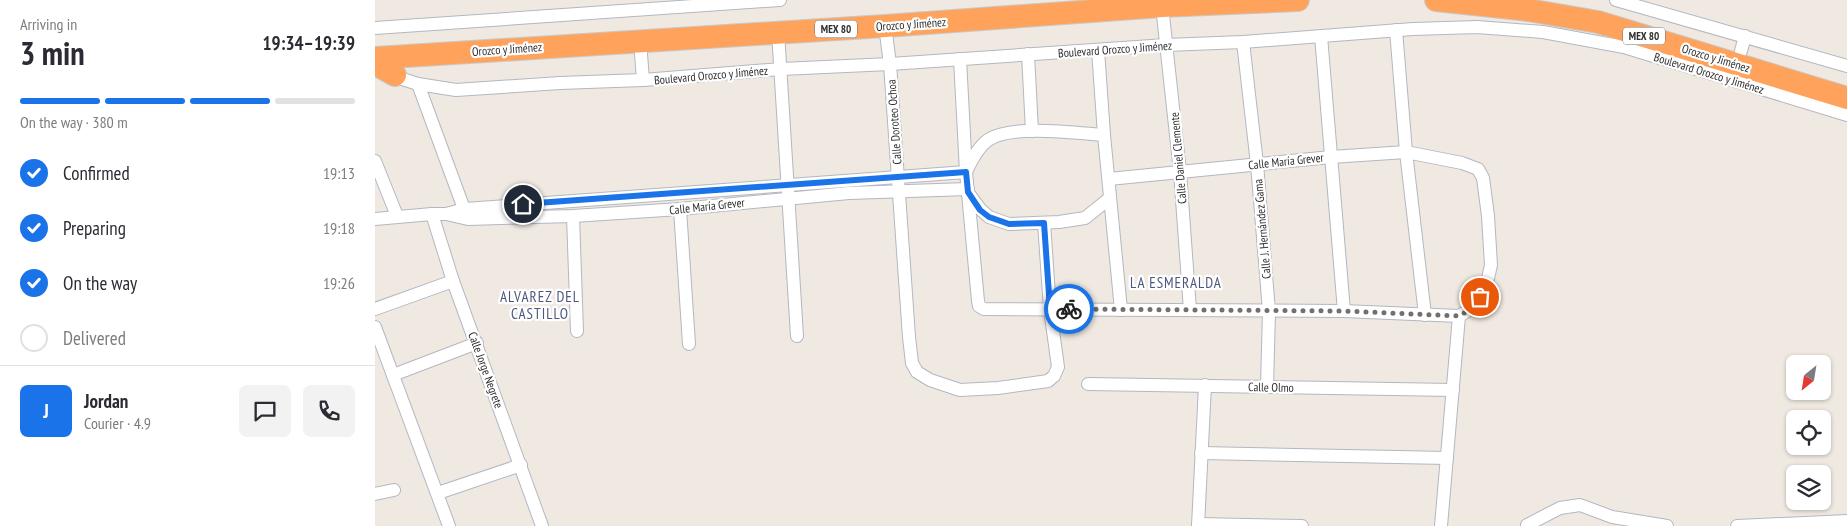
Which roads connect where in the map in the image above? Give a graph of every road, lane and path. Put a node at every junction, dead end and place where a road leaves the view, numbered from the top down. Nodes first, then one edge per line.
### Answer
1 (779, 0) edge
2 (1043, 0) edge
3 (1298, 0) edge
4 (1436, 0) edge
5 (1551, 0) edge
6 (1615, 0) edge
7 (1162, 6) junction
8 (1598, 22) junction
9 (885, 26) junction
10 (375, 28) edge
11 (1397, 30) junction
12 (778, 32) junction
13 (1321, 36) junction
14 (640, 41) junction
15 (1243, 42) junction
16 (1743, 44) junction
17 (375, 45) edge
18 (1166, 45) junction
19 (1623, 47) junction
20 (1098, 50) junction
21 (1028, 54) junction
22 (375, 58) edge
23 (960, 58) junction
24 (375, 64) edge
25 (890, 64) junction
26 (1847, 66) edge
27 (781, 69) junction
28 (385, 74) edge
29 (643, 80) junction
30 (1847, 83) edge
31 (418, 84) junction
32 (1847, 98) edge
33 (1847, 115) edge
34 (1032, 131) junction
35 (1104, 135) junction
36 (1406, 152) junction
37 (1331, 157) junction
38 (375, 161) edge
39 (1257, 164) junction
40 (966, 172) junction
41 (1180, 172) junction
42 (897, 177) junction
43 (1109, 179) junction
44 (788, 191) junction
45 (968, 191) junction
46 (898, 192) junction
47 (1110, 198) junction
48 (681, 209) junction
49 (432, 214) junction
50 (466, 214) junction
51 (397, 216) junction
52 (573, 216) junction
53 (375, 219) edge
54 (1044, 223) junction
55 (453, 280) junction
56 (375, 309) edge
57 (1050, 309) junction
58 (1121, 310) junction
59 (1190, 310) junction
60 (1269, 311) junction
61 (1344, 311) junction
62 (1425, 315) junction
63 (1459, 316) junction
64 (375, 327) edge
65 (577, 331) dead end
66 (797, 336) dead end
67 (477, 344) junction
68 (689, 344) dead end
69 (393, 375) junction
70 (1088, 384) dead end
71 (1205, 385) junction
72 (1267, 387) junction
73 (1453, 390) junction
74 (1201, 453) junction
75 (1447, 458) junction
76 (521, 465) junction
77 (394, 490) dead end
78 (438, 493) junction
79 (375, 494) edge
80 (1847, 521) edge
81 (1611, 522) edge
82 (1198, 525) edge
83 (1527, 525) edge
84 (449, 526) edge
85 (542, 526) edge
86 (1302, 526) edge
87 (1441, 526) edge
88 (1667, 526) edge
89 (1737, 526) edge
90 (1757, 526) edge

1 - 10 street
2 - 17 highway, Orozco y Jiménez / MEX 80
3 - 7 highway, Orozco y Jiménez / MEX 80
4 - 8 highway, Orozco y Jiménez / MEX 80
5 - 16 highway, Orozco y Jiménez / MEX 80
6 - 16 street
7 - 9 highway, Orozco y Jiménez / MEX 80
7 - 18 street, Calle Daniel Clemente
8 - 19 highway
8 - 32 highway, Orozco y Jiménez / MEX 80
9 - 12 highway, Orozco y Jiménez / MEX 80
9 - 25 street, Calle Doroteo Ochoa
11 - 13 street, Boulevard Orozco y Jiménez / MEX 80
11 - 19 street, Boulevard Orozco y Jiménez / MEX 80
11 - 36 street
12 - 14 highway, Orozco y Jiménez / MEX 80
12 - 27 street
13 - 15 street, Boulevard Orozco y Jiménez / MEX 80
13 - 37 street
14 - 22 highway, Orozco y Jiménez / MEX 80
14 - 29 street
15 - 18 street, Boulevard Orozco y Jiménez / MEX 80
15 - 39 street, Calle J. Hernández Gama
16 - 26 street
16 - 30 highway, Orozco y Jiménez / MEX 80
18 - 20 street, Boulevard Orozco y Jiménez / MEX 80
18 - 41 street, Calle Daniel Clemente
19 - 33 street, Boulevard Orozco y Jiménez / MEX 80
20 - 21 street, Boulevard Orozco y Jiménez / MEX 80
20 - 35 street
21 - 23 street, Boulevard Orozco y Jiménez / MEX 80
21 - 34 street
23 - 25 street, Boulevard Orozco y Jiménez / MEX 80
23 - 40 street
24 - 28 highway
25 - 27 street, Boulevard Orozco y Jiménez / MEX 80
25 - 42 street, Calle Doroteo Ochoa
27 - 29 street, Boulevard Orozco y Jiménez / MEX 80
27 - 44 street
28 - 31 street, Boulevard Orozco y Jiménez / MEX 80
29 - 31 street, Boulevard Orozco y Jiménez / MEX 80
31 - 50 street
34 - 35 street
34 - 40 street
35 - 43 street
36 - 37 street, Calle María Grever
36 - 62 street
36 - 63 street, Calle María Grever
37 - 39 street, Calle María Grever
37 - 61 street
38 - 51 street
39 - 41 street, Calle María Grever
39 - 60 street, Calle J. Hernández Gama
40 - 42 street, Calle María Grever
40 - 45 street
41 - 43 street, Calle María Grever
41 - 59 street, Calle Daniel Clemente
42 - 44 street, Calle María Grever
42 - 46 street, Calle Doroteo Ochoa
43 - 47 street
44 - 46 street, Calle María Grever
44 - 48 street, Calle María Grever
44 - 50 street, Calle María Grever
44 - 66 street
45 - 46 street, Calle María Grever
45 - 54 street
45 - 57 street
46 - 57 street, Calle Doroteo Ochoa
47 - 54 street
47 - 58 street
48 - 52 street, Calle María Grever
48 - 68 street
49 - 50 street, Calle María Grever
49 - 51 street, Calle María Grever
49 - 55 street, Calle Jorge Negrete
50 - 52 street, Calle María Grever
51 - 53 street, Calle María Grever
52 - 65 street
54 - 57 street
55 - 56 street
55 - 67 street, Calle Jorge Negrete
57 - 58 street
58 - 59 street
59 - 60 street
60 - 61 street
60 - 72 street, Calle J. Hernández Gama
61 - 62 street
62 - 63 street
63 - 73 street
64 - 69 street
67 - 69 street
67 - 76 street, Calle Jorge Negrete
69 - 78 street
70 - 71 street, Calle Olmo
71 - 72 street, Calle Olmo
71 - 74 street
72 - 73 street, Calle Olmo
73 - 75 street
74 - 75 street
74 - 82 street
75 - 87 street
76 - 78 street
76 - 85 street, Calle Jorge Negrete
77 - 79 street
78 - 84 street
80 - 90 street
81 - 83 street
81 - 88 street
82 - 86 street
89 - 90 street

